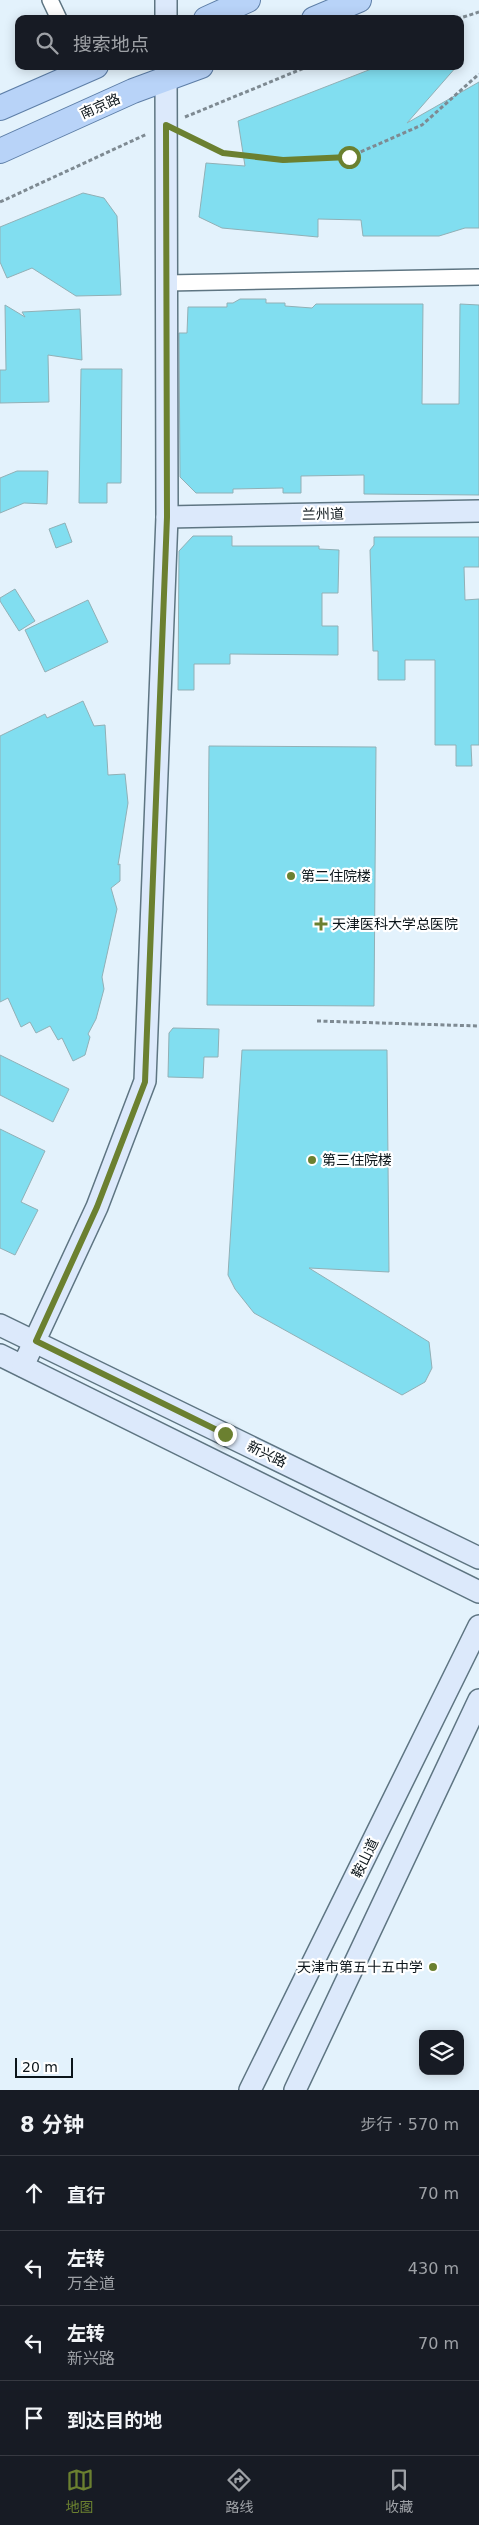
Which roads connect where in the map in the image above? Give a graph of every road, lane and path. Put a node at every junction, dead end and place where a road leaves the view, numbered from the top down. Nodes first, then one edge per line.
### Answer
1 (50, 0) edge
2 (166, 0) edge
3 (248, 0) edge
4 (358, 0) edge
5 (479, 12) edge
6 (56, 15) edge
7 (166, 15) edge
8 (215, 15) edge
9 (323, 15) edge
10 (464, 17) edge
11 (83, 70) edge
12 (181, 70) edge
13 (166, 73) edge
14 (479, 74) edge
15 (0, 108) edge
16 (166, 125) junction
17 (0, 151) edge
18 (479, 277) edge
19 (167, 284) junction
20 (479, 511) edge
21 (167, 517) junction
22 (317, 1021) dead end
23 (479, 1026) edge
24 (0, 1325) edge
25 (36, 1341) junction
26 (0, 1355) edge
27 (23, 1366) junction
28 (479, 1558) edge
29 (479, 1592) edge
30 (479, 1626) edge
31 (479, 1700) edge
32 (250, 2090) edge
33 (295, 2090) edge

1 - 6 street
2 - 7 main road
3 - 8 main road
4 - 9 main road
5 - 10 path
11 - 15 main road
12 - 13 main road, 南京路
13 - 16 main road
13 - 17 main road, 南京路
14 - 16 path
16 - 19 main road
18 - 19 street
19 - 21 main road
20 - 21 main road, 兰州道
21 - 25 main road
22 - 23 path
24 - 25 main road, 新兴路
25 - 27 main road
25 - 28 main road, 新兴路
26 - 27 main road
27 - 29 main road
30 - 32 main road, 鞍山道
31 - 33 main road

